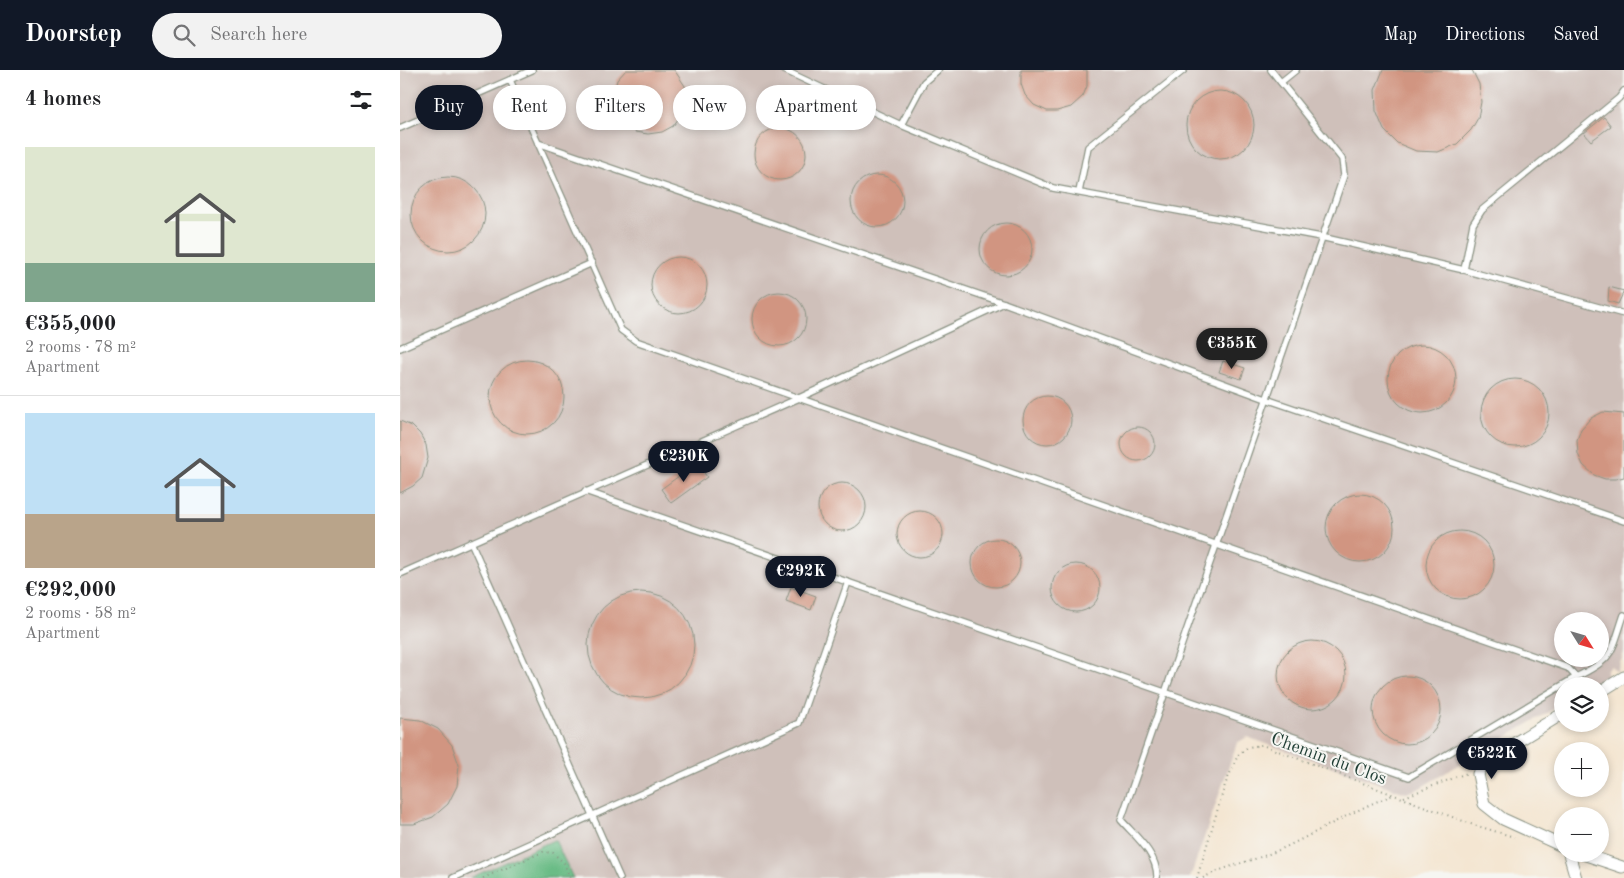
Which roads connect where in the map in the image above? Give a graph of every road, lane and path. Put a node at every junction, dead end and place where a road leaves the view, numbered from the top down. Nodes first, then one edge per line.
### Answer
1 (532, 70) edge
2 (784, 70) edge
3 (938, 70) edge
4 (1184, 70) edge
5 (1271, 70) edge
6 (1296, 70) edge
7 (510, 80) junction
8 (1281, 82) junction
9 (1624, 91) edge
10 (901, 125) junction
11 (400, 128) edge
12 (538, 143) junction
13 (1079, 192) junction
14 (1321, 237) junction
15 (592, 263) junction
16 (1464, 270) junction
17 (1004, 303) junction
18 (1624, 314) edge
19 (400, 348) edge
20 (797, 399) junction
21 (1266, 399) junction
22 (585, 491) junction
23 (1624, 521) edge
24 (471, 542) junction
25 (1216, 544) junction
26 (400, 574) edge
27 (848, 582) junction
28 (1624, 615) edge
29 (1576, 677) joint
30 (1624, 677) edge
31 (1609, 686) edge
32 (1554, 690) edge
33 (1166, 692) junction
34 (1554, 719) edge
35 (1481, 768) junction
36 (1393, 795) junction
37 (1403, 798) junction
38 (592, 814) junction
39 (1520, 837) dead end
40 (1554, 842) edge
41 (1571, 862) edge
42 (1603, 862) edge
43 (1623, 870) edge
44 (453, 878) edge
45 (483, 878) edge
46 (570, 878) edge
47 (620, 878) edge
48 (1157, 878) edge
49 (1197, 878) edge
50 (1203, 878) edge
51 (1576, 878) edge

1 - 7 lane
2 - 10 lane
3 - 10 lane
4 - 13 lane
5 - 8 lane
6 - 8 lane
7 - 11 lane
7 - 12 lane
8 - 14 lane
9 - 16 lane
10 - 13 lane
12 - 15 lane
12 - 17 lane
13 - 14 lane
14 - 16 lane
14 - 21 lane
15 - 19 lane
15 - 20 lane
16 - 18 lane
17 - 20 lane
17 - 21 lane
20 - 22 lane
20 - 25 lane
21 - 23 lane
21 - 25 lane
22 - 24 lane
22 - 27 lane
24 - 26 lane
24 - 38 lane
25 - 29 lane
25 - 33 lane
27 - 33 lane
27 - 38 lane
28 - 29 lane
30 - 31 street
32 - 33 lane
33 - 48 lane
34 - 35 street
35 - 37 path
35 - 40 street
36 - 37 path, Chemin du Clos
36 - 49 path, Chemin du Clos
36 - 50 path
37 - 39 path, Chemin du Clos
38 - 44 lane
38 - 47 lane
41 - 51 street
42 - 43 street
45 - 46 path

